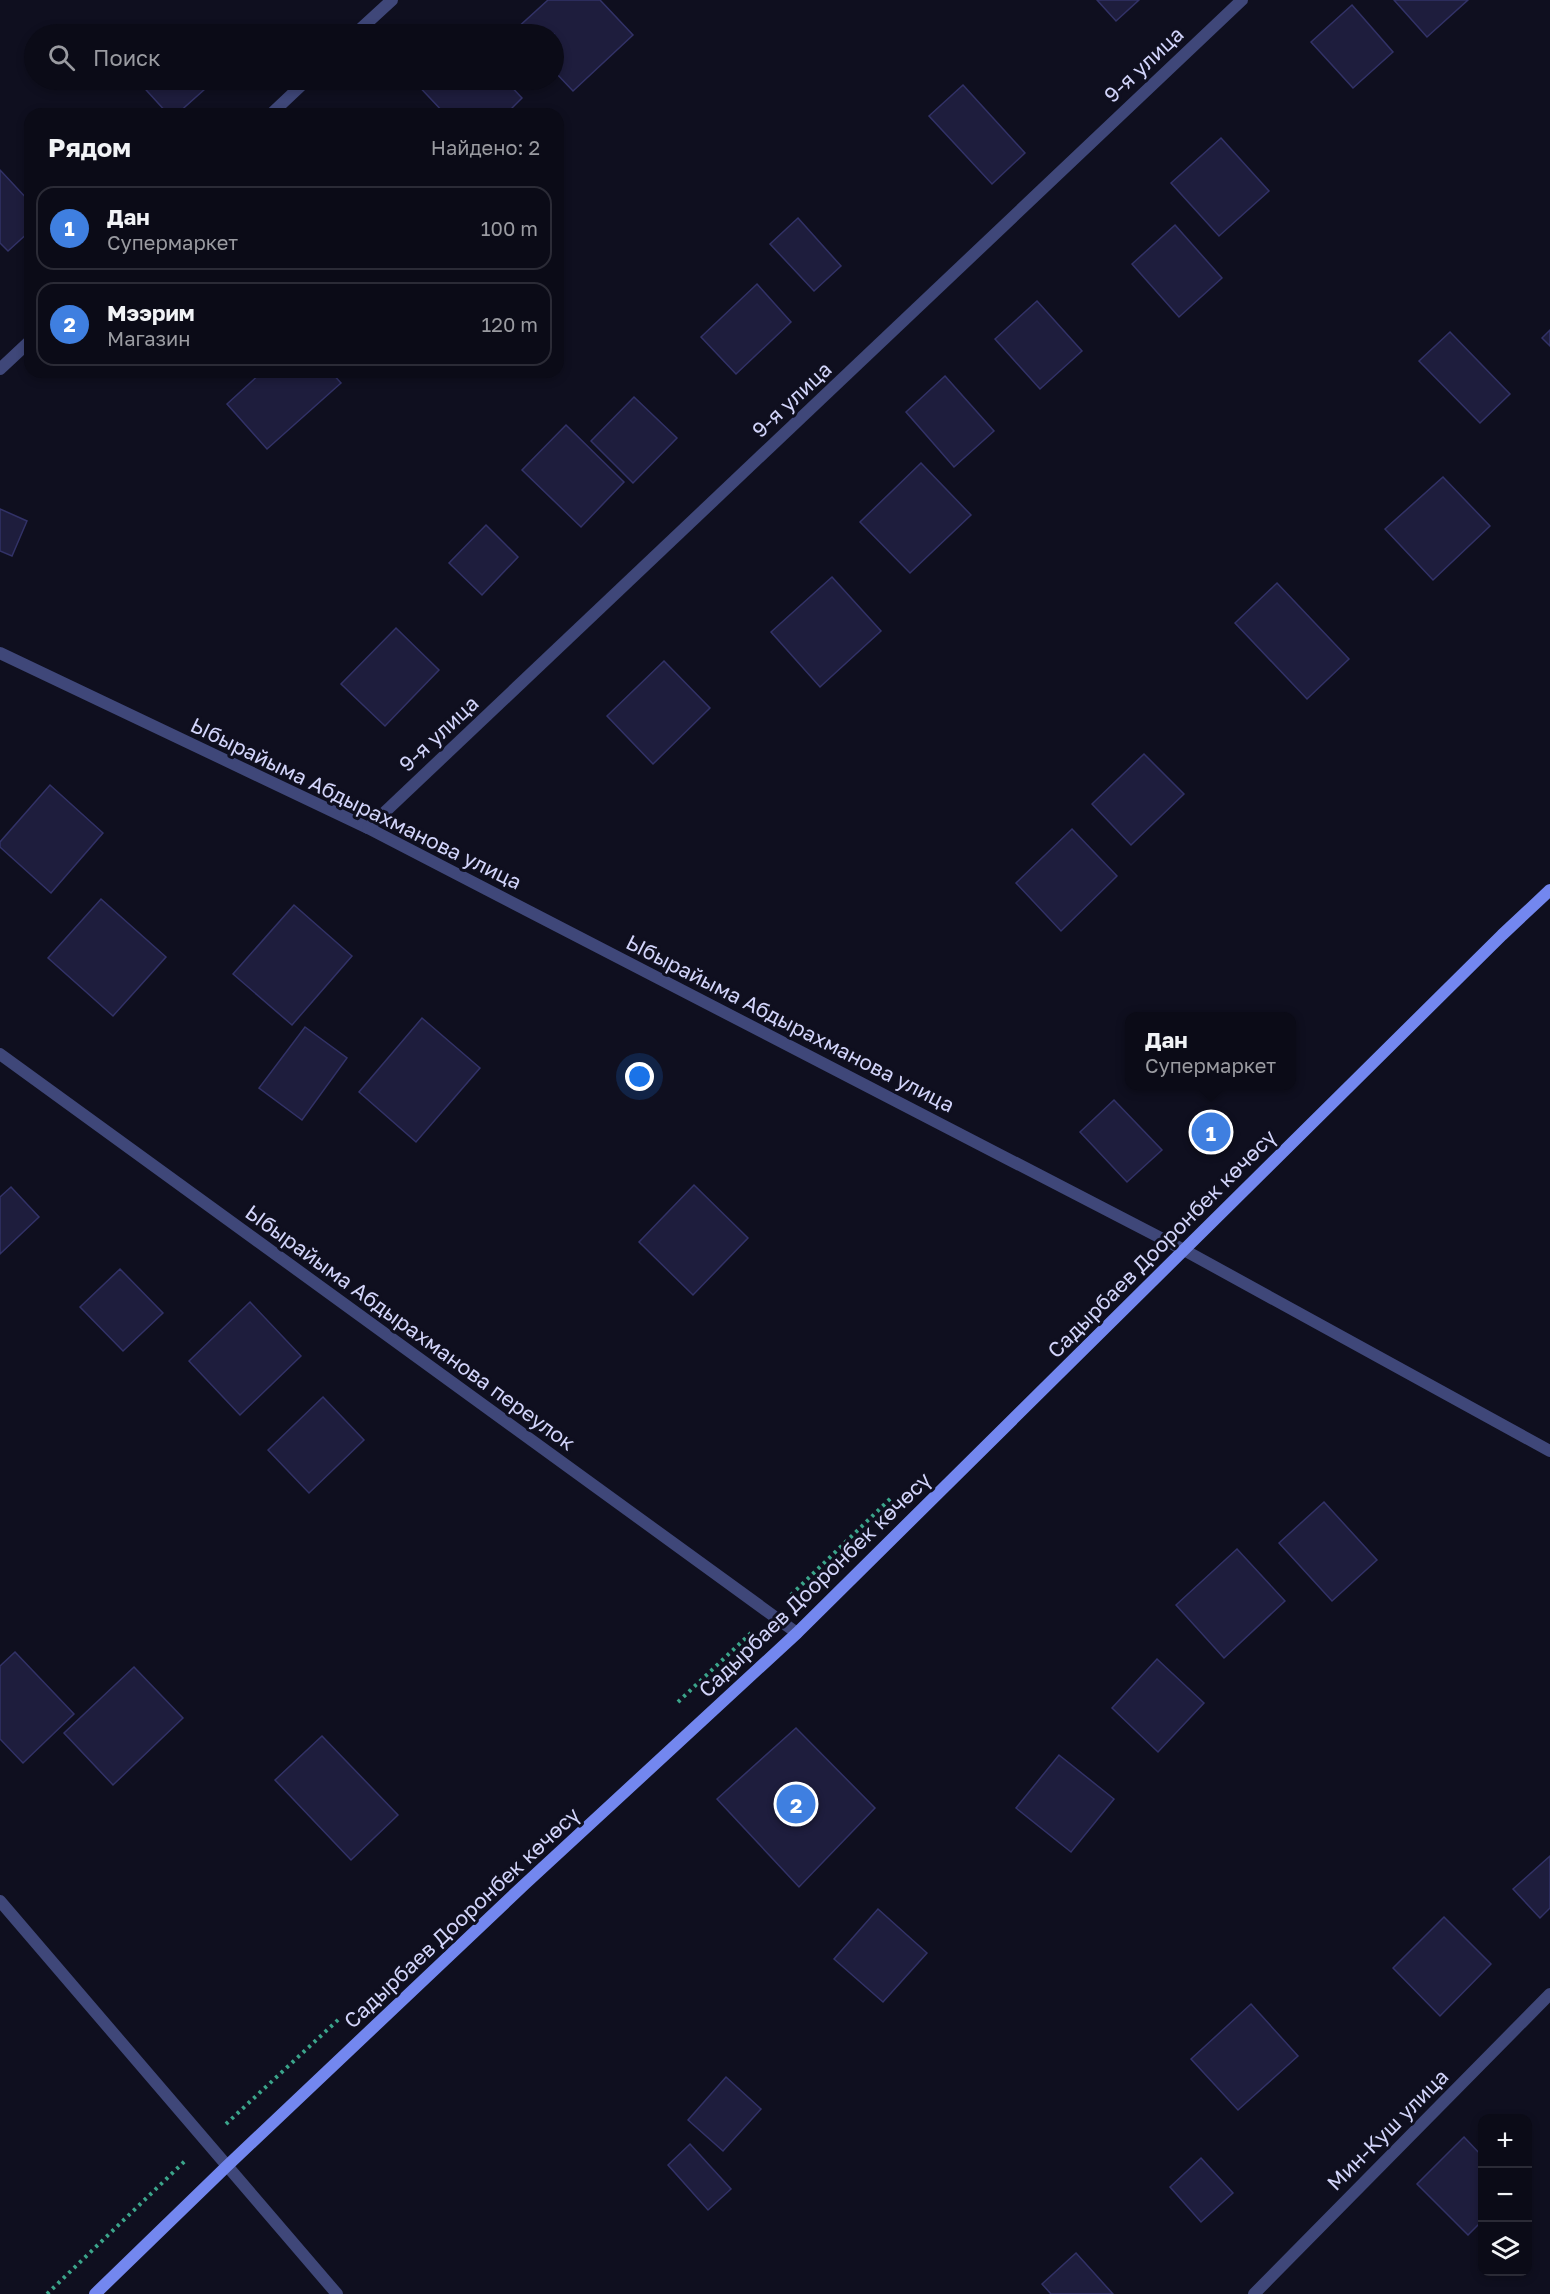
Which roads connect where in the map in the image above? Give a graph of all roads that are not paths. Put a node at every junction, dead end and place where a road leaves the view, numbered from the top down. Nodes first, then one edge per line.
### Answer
1 (392, 0) edge
2 (1242, 0) edge
3 (366, 24) edge
4 (296, 90) edge
5 (277, 108) edge
6 (24, 347) edge
7 (0, 369) edge
8 (0, 653) edge
9 (368, 828) junction
10 (1550, 890) edge
11 (0, 1054) edge
12 (1184, 1250) junction
13 (1550, 1451) edge
14 (797, 1633) junction
15 (0, 1901) edge
16 (1548, 2001) edge
17 (227, 2166) junction
18 (95, 2294) edge
19 (336, 2294) edge
20 (1254, 2294) edge

1 - 3 street
2 - 9 street, 9-я улица
4 - 5 street
6 - 7 street
8 - 9 street, Ыбырайыма Абдырахманова улица
9 - 12 street, Ыбырайыма Абдырахманова улица
10 - 12 main road, Садырбаев Дооронбек көчөсү
11 - 14 street, Ыбырайыма Абдырахманова переулок
12 - 13 street, Ыбырайыма Абдырахманова улица
12 - 14 main road, Садырбаев Дооронбек көчөсү
14 - 17 main road, Садырбаев Дооронбек көчөсү
15 - 17 street
16 - 20 street, Мин-Куш улица
17 - 18 main road, Садырбаев Дооронбек көчөсү
17 - 19 street

